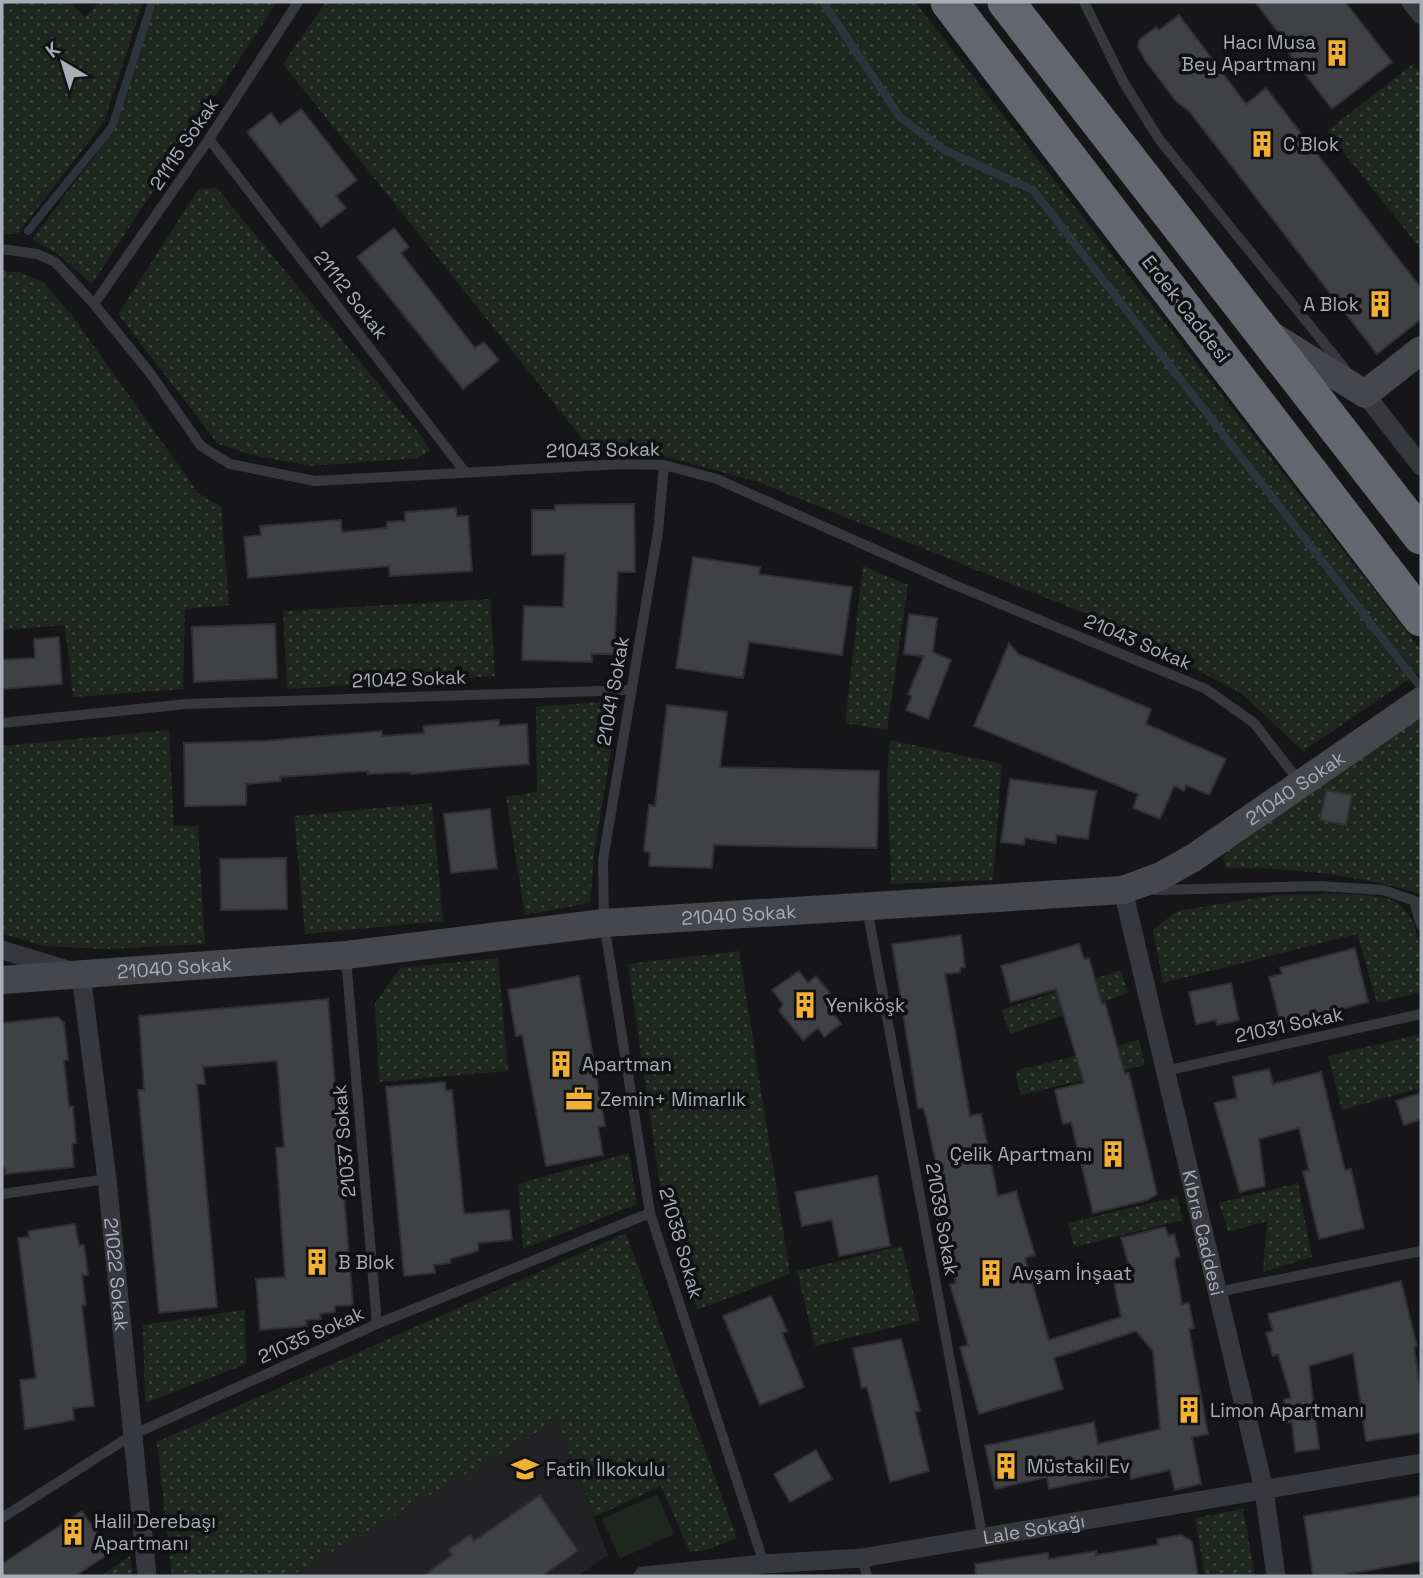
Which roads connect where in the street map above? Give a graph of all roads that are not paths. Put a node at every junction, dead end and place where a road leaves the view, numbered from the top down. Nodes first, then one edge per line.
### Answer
1 (298, 2) edge
2 (948, 2) edge
3 (1006, 2) edge
4 (1084, 2) edge
5 (1411, 2) edge
6 (1421, 15) edge
7 (209, 139) junction
8 (2, 248) edge
9 (94, 304) junction
10 (1258, 327) junction
11 (1421, 350) edge
12 (1366, 394) junction
13 (664, 465) junction
14 (1421, 466) edge
15 (465, 472) junction
16 (1421, 536) edge
17 (1421, 618) edge
18 (632, 690) junction
19 (1421, 701) edge
20 (2, 723) edge
21 (1302, 784) junction
22 (1123, 890) junction
23 (1418, 902) edge
24 (866, 904) junction
25 (604, 923) junction
26 (1421, 925) edge
27 (2, 950) edge
28 (346, 955) junction
29 (81, 974) junction
30 (2, 980) edge
31 (1421, 1014) edge
32 (1165, 1071) junction
33 (107, 1179) junction
34 (2, 1194) edge
35 (650, 1213) junction
36 (1421, 1251) edge
37 (1217, 1292) junction
38 (377, 1324) junction
39 (132, 1435) junction
40 (1421, 1463) edge
41 (1264, 1490) junction
42 (2, 1518) edge
43 (983, 1540) junction
44 (764, 1564) junction
45 (864, 1567) edge
46 (147, 1576) edge
47 (643, 1576) edge
48 (1276, 1576) edge

1 - 7 lane, 21115 Sokak
2 - 17 highway, Erdek Caddesi
3 - 10 highway
4 - 12 lane
5 - 6 street
7 - 9 lane, 21115 Sokak
7 - 15 lane, 21112 Sokak
8 - 9 lane, 21043 Sokak
9 - 15 lane, 21043 Sokak
10 - 12 street
10 - 16 highway
11 - 12 street
12 - 14 street
13 - 15 lane, 21043 Sokak
13 - 18 lane, 21041 Sokak
13 - 21 lane, 21043 Sokak
18 - 20 lane, 21042 Sokak
18 - 25 lane, 21041 Sokak
19 - 21 street, 21040 Sokak
21 - 22 street, 21040 Sokak
22 - 23 lane
22 - 24 street, 21040 Sokak
22 - 32 street, Kıbrıs Caddesi
23 - 26 lane
24 - 25 street, 21040 Sokak
24 - 43 lane, 21039 Sokak
25 - 28 street, 21040 Sokak
25 - 35 lane, 21038 Sokak
27 - 29 street
28 - 29 street, 21040 Sokak
28 - 38 lane, 21037 Sokak
29 - 30 street, 21040 Sokak
29 - 33 street, 21022 Sokak
31 - 32 lane, 21031 Sokak
32 - 37 street, Kıbrıs Caddesi
33 - 34 lane
33 - 39 street, 21022 Sokak
35 - 38 lane, 21035 Sokak
35 - 44 lane, 21038 Sokak
36 - 37 lane
37 - 41 street, Kıbrıs Caddesi
38 - 39 lane, 21035 Sokak
39 - 42 lane, 21035 Sokak
39 - 46 street, 21022 Sokak
40 - 41 street, Lale Sokağı
41 - 43 street, Lale Sokağı
41 - 48 street, Kıbrıs Caddesi
43 - 45 street, Lale Sokağı
44 - 45 street, Lale Sokağı
44 - 47 street, Lale Sokağı

